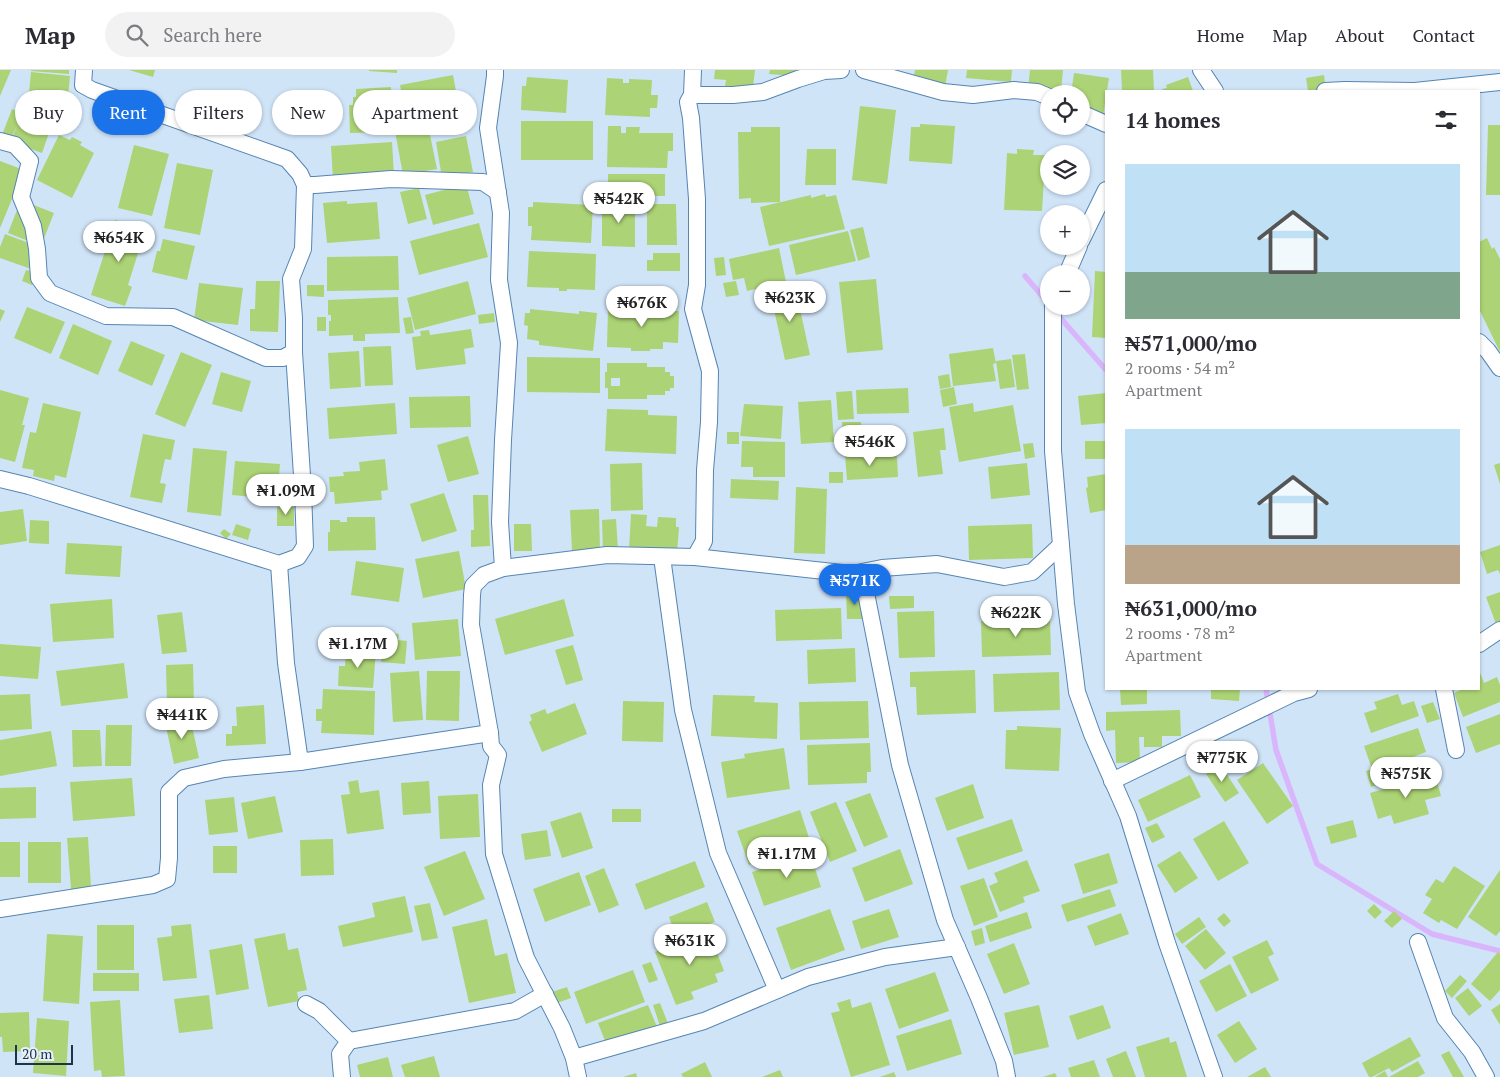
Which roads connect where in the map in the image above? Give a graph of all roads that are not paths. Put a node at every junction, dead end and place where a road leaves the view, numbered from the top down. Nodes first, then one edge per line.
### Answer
1 (84, 70) edge
2 (494, 70) edge
3 (693, 70) edge
4 (841, 70) edge
5 (864, 70) edge
6 (1201, 70) edge
7 (1500, 82) edge
8 (1214, 90) edge
9 (1424, 90) edge
10 (1040, 93) edge
11 (692, 95) junction
12 (1090, 116) edge
13 (1105, 124) edge
14 (0, 141) edge
15 (305, 185) junction
16 (498, 192) junction
17 (1105, 192) edge
18 (1090, 223) edge
19 (1053, 315) edge
20 (1480, 343) edge
21 (294, 352) junction
22 (1500, 368) edge
23 (0, 479) edge
24 (1061, 546) junction
25 (662, 556) junction
26 (695, 558) junction
27 (279, 564) junction
28 (503, 568) junction
29 (852, 574) junction
30 (1500, 630) edge
31 (1480, 643) edge
32 (1304, 690) edge
33 (1444, 690) edge
34 (490, 733) junction
35 (1456, 750) dead end
36 (300, 762) junction
37 (1112, 780) junction
38 (0, 909) edge
39 (1418, 942) dead end
40 (957, 947) junction
41 (777, 990) junction
42 (545, 994) junction
43 (306, 1004) dead end
44 (349, 1041) junction
45 (574, 1058) junction
46 (342, 1077) edge
47 (578, 1077) edge
48 (1007, 1077) edge
49 (1214, 1077) edge
50 (1486, 1077) edge

1 - 15 street
2 - 16 street
3 - 11 street
4 - 11 street
5 - 10 street
6 - 8 street
7 - 9 street
11 - 26 street
12 - 13 street
14 - 21 street
15 - 16 street
15 - 21 street
16 - 28 street
17 - 18 street
19 - 24 street
20 - 22 street
21 - 27 street
23 - 27 street
24 - 29 street
24 - 37 street
25 - 26 street
25 - 28 street
25 - 41 street
26 - 29 street
27 - 36 street
28 - 34 street
29 - 40 street
30 - 31 street
32 - 37 street
33 - 35 street
34 - 36 street
34 - 42 street
36 - 38 street
37 - 49 street
39 - 50 street
40 - 41 street
40 - 48 street
41 - 45 street
42 - 44 street
42 - 45 street
43 - 44 street
44 - 46 street
45 - 47 street

